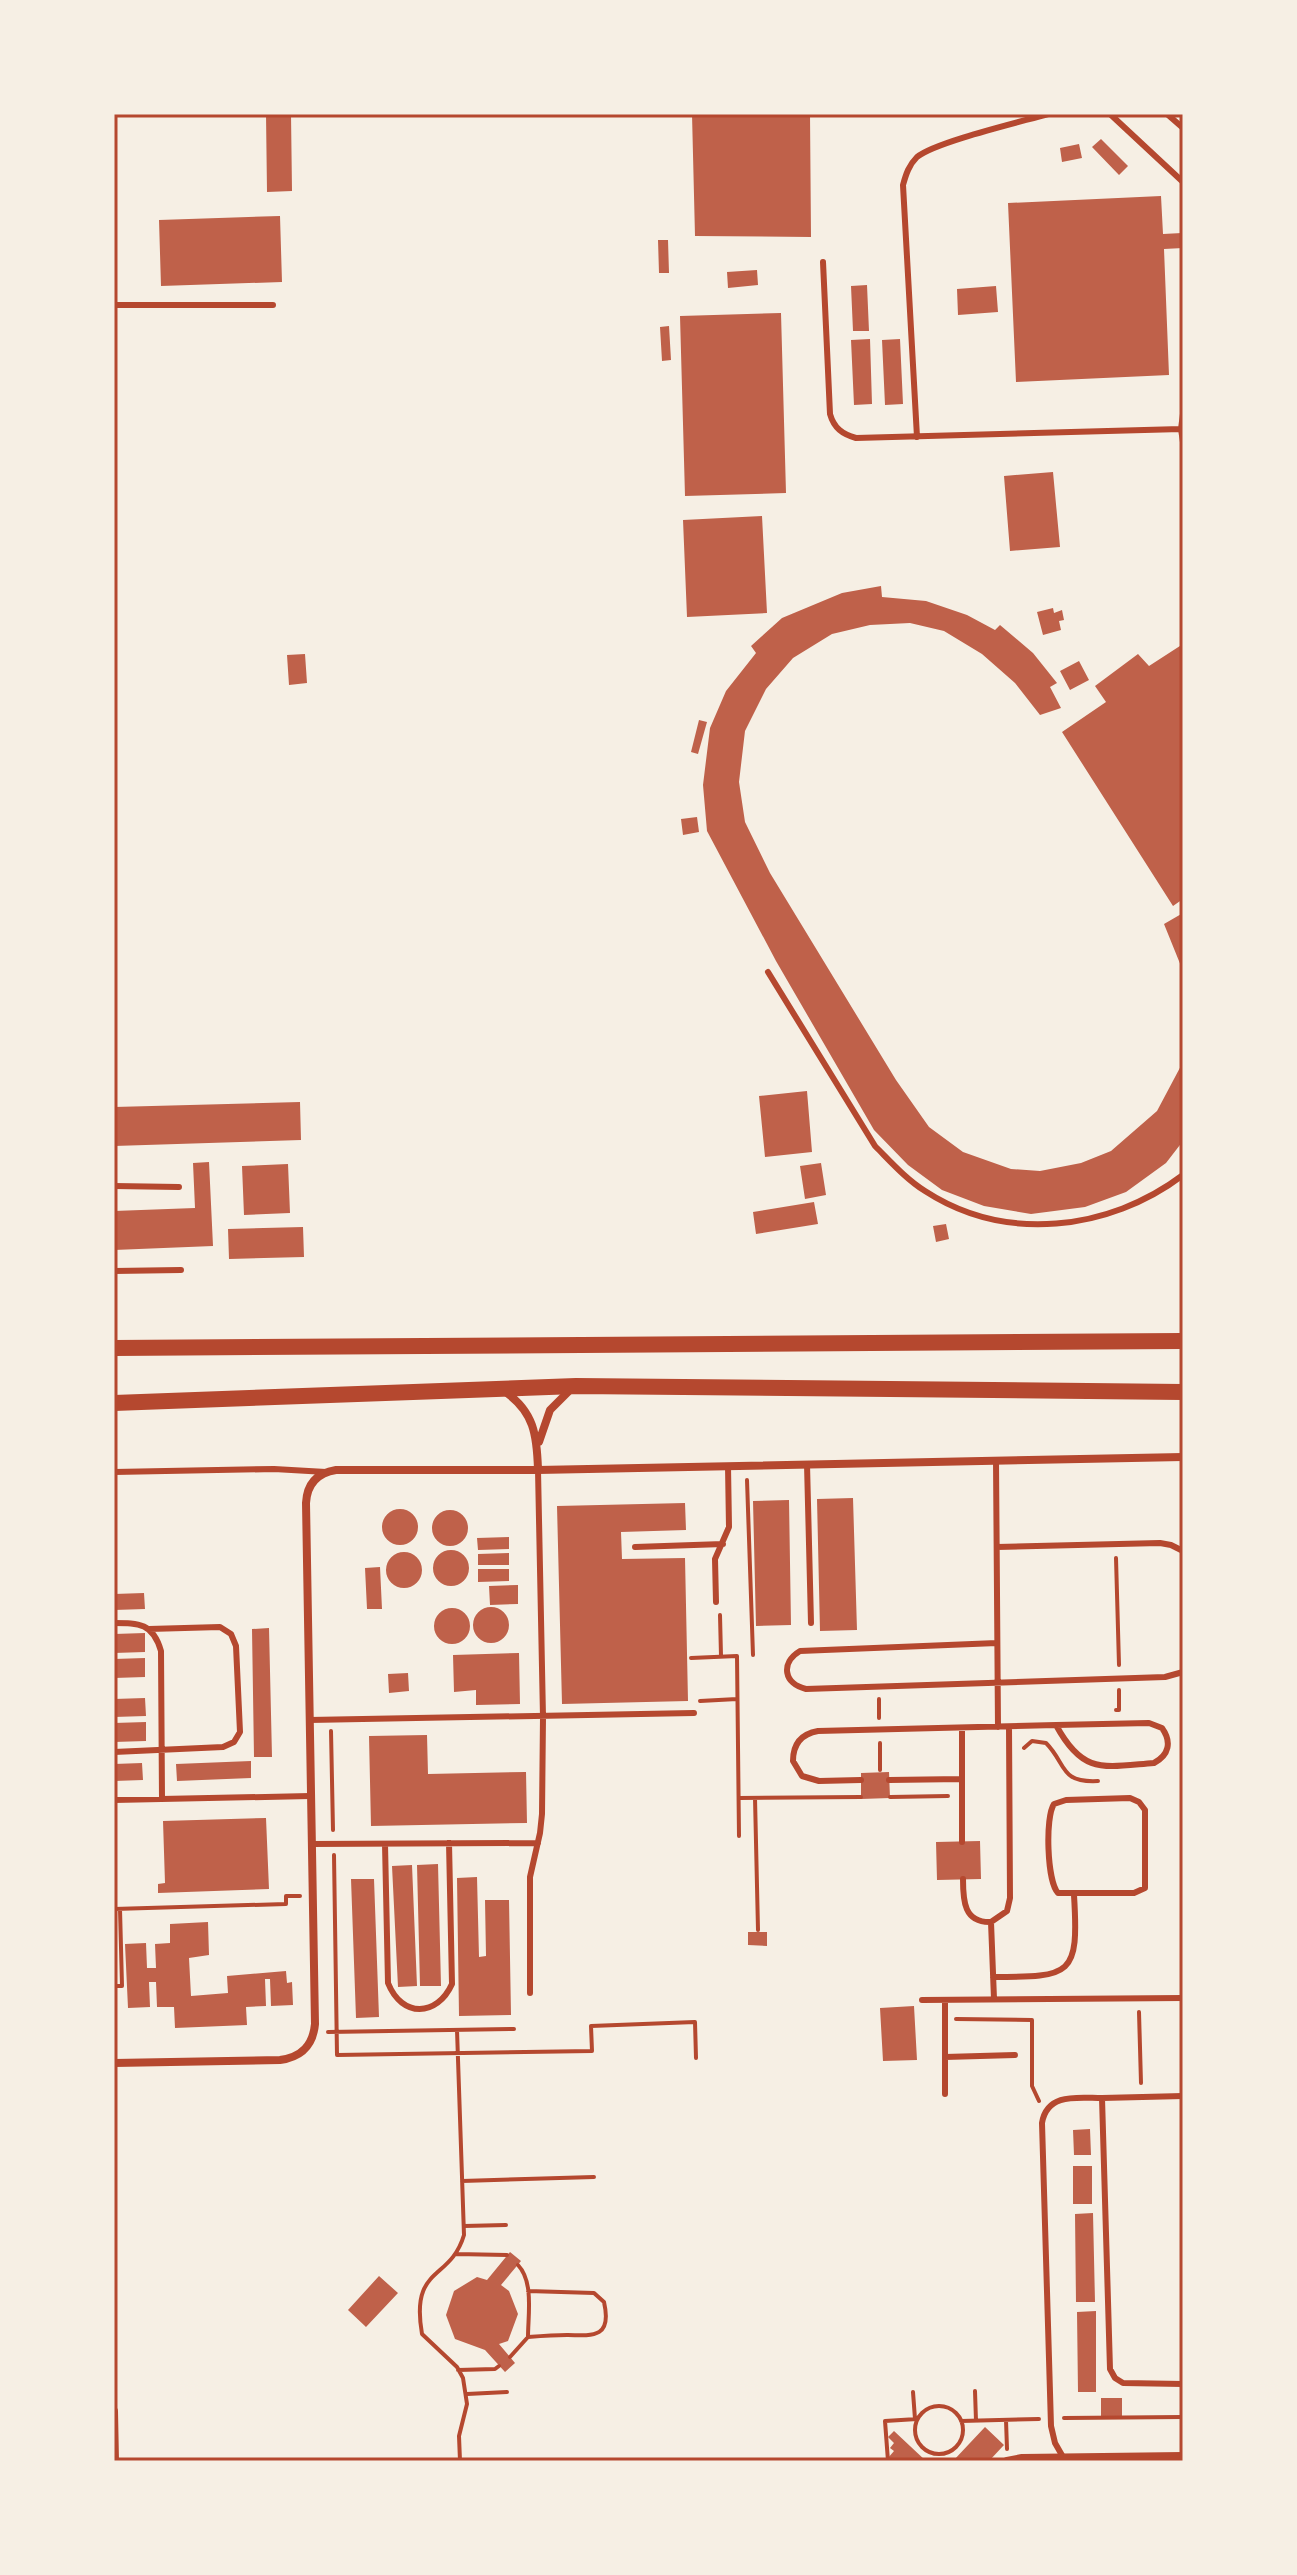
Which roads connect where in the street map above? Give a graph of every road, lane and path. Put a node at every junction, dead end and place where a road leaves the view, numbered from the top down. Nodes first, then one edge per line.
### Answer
1 (1048, 114) edge
2 (1110, 114) edge
3 (1167, 114) edge
4 (1183, 128) edge
5 (1183, 182) edge
6 (823, 262) dead end
7 (114, 305) edge
8 (273, 305) dead end
9 (1183, 414) edge
10 (1181, 429) junction
11 (917, 437) junction
12 (1183, 442) edge
13 (768, 972) dead end
14 (1183, 1175) edge
15 (114, 1186) edge
16 (179, 1187) dead end
17 (181, 1270) dead end
18 (114, 1271) edge
19 (1183, 1341) edge
20 (114, 1348) edge
21 (576, 1386) junction
22 (500, 1388) junction
23 (1183, 1392) edge
24 (114, 1403) edge
25 (538, 1446) junction
26 (1183, 1457) edge
27 (996, 1460) junction
28 (807, 1464) junction
29 (728, 1466) junction
30 (747, 1466) junction
31 (538, 1470) junction
32 (114, 1472) edge
33 (327, 1472) junction
34 (723, 1544) junction
35 (1116, 1544) junction
36 (635, 1547) dead end
37 (997, 1547) junction
38 (1183, 1551) edge
39 (716, 1602) joint
40 (114, 1623) edge
41 (811, 1623) dead end
42 (149, 1629) junction
43 (997, 1643) junction
44 (753, 1655) dead end
45 (721, 1656) junction
46 (691, 1658) dead end
47 (1183, 1672) edge
48 (1119, 1678) junction
49 (998, 1682) junction
50 (879, 1686) junction
51 (737, 1699) junction
52 (1106, 1710) dead end
53 (694, 1713) joint
54 (543, 1717) junction
55 (309, 1720) junction
56 (1056, 1725) junction
57 (998, 1727) junction
58 (1009, 1727) junction
59 (962, 1728) junction
60 (879, 1730) junction
61 (161, 1749) junction
62 (114, 1752) edge
63 (1023, 1755) dead end
64 (1098, 1765) junction
65 (880, 1773) dead end
66 (962, 1779) junction
67 (861, 1780) dead end
68 (889, 1780) dead end
69 (1098, 1781) junction
70 (962, 1795) junction
71 (310, 1796) junction
72 (861, 1797) dead end
73 (890, 1797) dead end
74 (739, 1798) junction
75 (755, 1798) junction
76 (162, 1799) junction
77 (1099, 1799) junction
78 (114, 1800) edge
79 (739, 1836) dead end
80 (962, 1842) dead end
81 (449, 1843) junction
82 (538, 1843) junction
83 (311, 1844) junction
84 (385, 1844) junction
85 (963, 1879) dead end
86 (334, 1895) dead end
87 (1074, 1895) junction
88 (312, 1896) junction
89 (117, 1908) edge
90 (991, 1922) junction
91 (758, 1930) dead end
92 (993, 1977) junction
93 (114, 1986) edge
94 (530, 1993) dead end
95 (1138, 1998) junction
96 (1183, 1998) edge
97 (994, 1999) junction
98 (922, 2000) dead end
99 (945, 2000) junction
100 (514, 2029) dead end
101 (457, 2030) junction
102 (314, 2032) junction
103 (1015, 2055) dead end
104 (945, 2057) junction
105 (114, 2063) edge
106 (945, 2094) dead end
107 (1183, 2096) edge
108 (1142, 2097) junction
109 (1102, 2098) junction
110 (594, 2177) dead end
111 (462, 2181) junction
112 (506, 2225) dead end
113 (464, 2226) junction
114 (456, 2254) junction
115 (507, 2255) dead end
116 (518, 2265) dead end
117 (528, 2291) junction
118 (528, 2337) junction
119 (510, 2357) dead end
120 (499, 2366) dead end
121 (458, 2370) junction
122 (1183, 2384) edge
123 (975, 2391) dead end
124 (507, 2392) dead end
125 (913, 2392) dead end
126 (467, 2394) junction
127 (114, 2411) edge
128 (1183, 2417) edge
129 (1051, 2418) junction
130 (916, 2419) junction
131 (1006, 2420) junction
132 (961, 2421) junction
133 (976, 2421) junction
134 (1183, 2457) edge
135 (1062, 2459) edge
136 (115, 2461) edge
137 (460, 2461) edge
138 (888, 2461) edge
139 (1007, 2461) edge
140 (1178, 2461) edge

1 - 11 lane
2 - 5 lane
3 - 4 lane
6 - 11 lane
7 - 8 lane
9 - 10 lane
10 - 11 lane
10 - 12 lane
13 - 14 lane
15 - 16 lane
17 - 18 lane
19 - 20 main road
21 - 22 main road
21 - 23 main road
21 - 25 street
22 - 24 main road
22 - 25 street
25 - 31 street
26 - 27 street
27 - 28 street
27 - 37 lane
28 - 30 street
28 - 41 lane
29 - 30 street
29 - 31 street
29 - 34 lane
30 - 44 path
31 - 33 street
31 - 54 lane
32 - 33 lane
33 - 55 street
34 - 36 lane
34 - 39 lane
35 - 37 lane
35 - 38 lane
35 - 48 path
37 - 43 lane
39 - 45 path
40 - 42 lane
42 - 61 lane
42 - 61 lane
43 - 49 lane
43 - 50 lane
45 - 46 path
45 - 51 path
47 - 48 lane
48 - 49 lane
48 - 52 path
49 - 50 lane
49 - 57 lane
50 - 60 path
51 - 53 path
51 - 74 path
53 - 54 lane
54 - 55 lane
54 - 82 lane
55 - 71 street
56 - 58 lane
56 - 64 lane
56 - 64 lane
57 - 58 lane
57 - 59 lane
58 - 90 lane
59 - 60 lane
59 - 66 lane
60 - 65 path
60 - 67 lane
61 - 62 lane
61 - 76 lane
63 - 69 path
64 - 69 path
66 - 68 lane
66 - 70 lane
69 - 77 path
70 - 73 path
70 - 80 lane
71 - 76 lane
71 - 83 street
72 - 75 path
74 - 75 path
74 - 79 path
75 - 91 path
76 - 78 lane
77 - 87 lane
77 - 87 lane
81 - 82 lane
81 - 84 lane
81 - 84 lane
82 - 94 lane
83 - 84 lane
83 - 88 street
85 - 90 lane
86 - 88 path
87 - 92 lane
88 - 89 path
88 - 102 street
89 - 93 path
90 - 92 lane
92 - 97 lane
95 - 96 lane
95 - 97 lane
95 - 108 path
97 - 99 lane
98 - 99 lane
99 - 104 lane
100 - 101 path
101 - 102 path
101 - 111 path
102 - 105 street
103 - 104 lane
104 - 106 lane
107 - 108 lane
108 - 109 lane
109 - 122 lane
109 - 129 lane
110 - 111 path
111 - 113 path
112 - 113 path
113 - 114 path
114 - 115 path
114 - 121 path
116 - 117 path
117 - 118 path
117 - 118 path
118 - 119 path
120 - 121 path
121 - 126 path
123 - 133 path
124 - 126 path
125 - 130 path
126 - 137 path
127 - 136 street
128 - 129 path
129 - 131 path
129 - 135 lane
130 - 132 path
130 - 132 path
130 - 138 path
131 - 133 path
131 - 139 path
132 - 133 path
134 - 135 street
134 - 140 street
135 - 139 street

